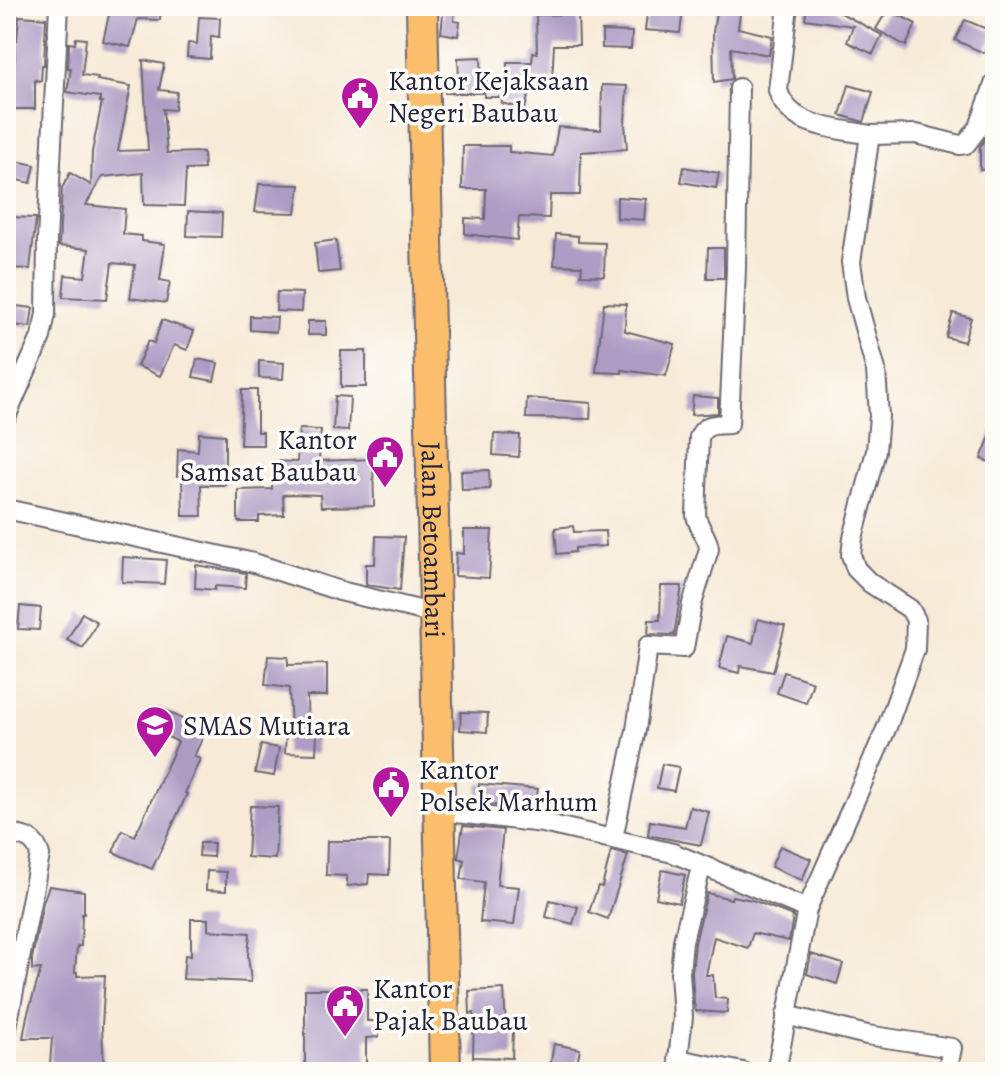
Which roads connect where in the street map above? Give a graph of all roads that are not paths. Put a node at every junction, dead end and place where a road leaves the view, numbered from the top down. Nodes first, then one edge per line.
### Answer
1 (59, 6) edge
2 (410, 6) edge
3 (422, 6) edge
4 (788, 6) edge
5 (995, 82) edge
6 (739, 88) dead end
7 (870, 135) junction
8 (425, 394) junction
9 (6, 417) edge
10 (6, 509) edge
11 (423, 611) junction
12 (439, 811) junction
13 (6, 833) edge
14 (613, 838) junction
15 (701, 867) junction
16 (807, 909) junction
17 (786, 1015) junction
18 (6, 1032) edge
19 (433, 1072) edge
20 (445, 1072) edge
21 (743, 1072) edge
22 (776, 1072) edge
23 (947, 1072) edge

1 - 9 street
2 - 8 main road, Jalan Betoambari
3 - 8 main road, Jalan Betoambari
4 - 7 street
5 - 7 street
6 - 14 street
7 - 16 street
8 - 11 main road, Jalan Betoambari
8 - 12 main road, Jalan Betoambari
10 - 11 street
11 - 19 main road, Jalan Betoambari
12 - 14 street
12 - 20 main road, Jalan Betoambari
13 - 18 street
14 - 15 street
15 - 16 street
15 - 21 street
16 - 17 street
17 - 22 street
17 - 23 street

